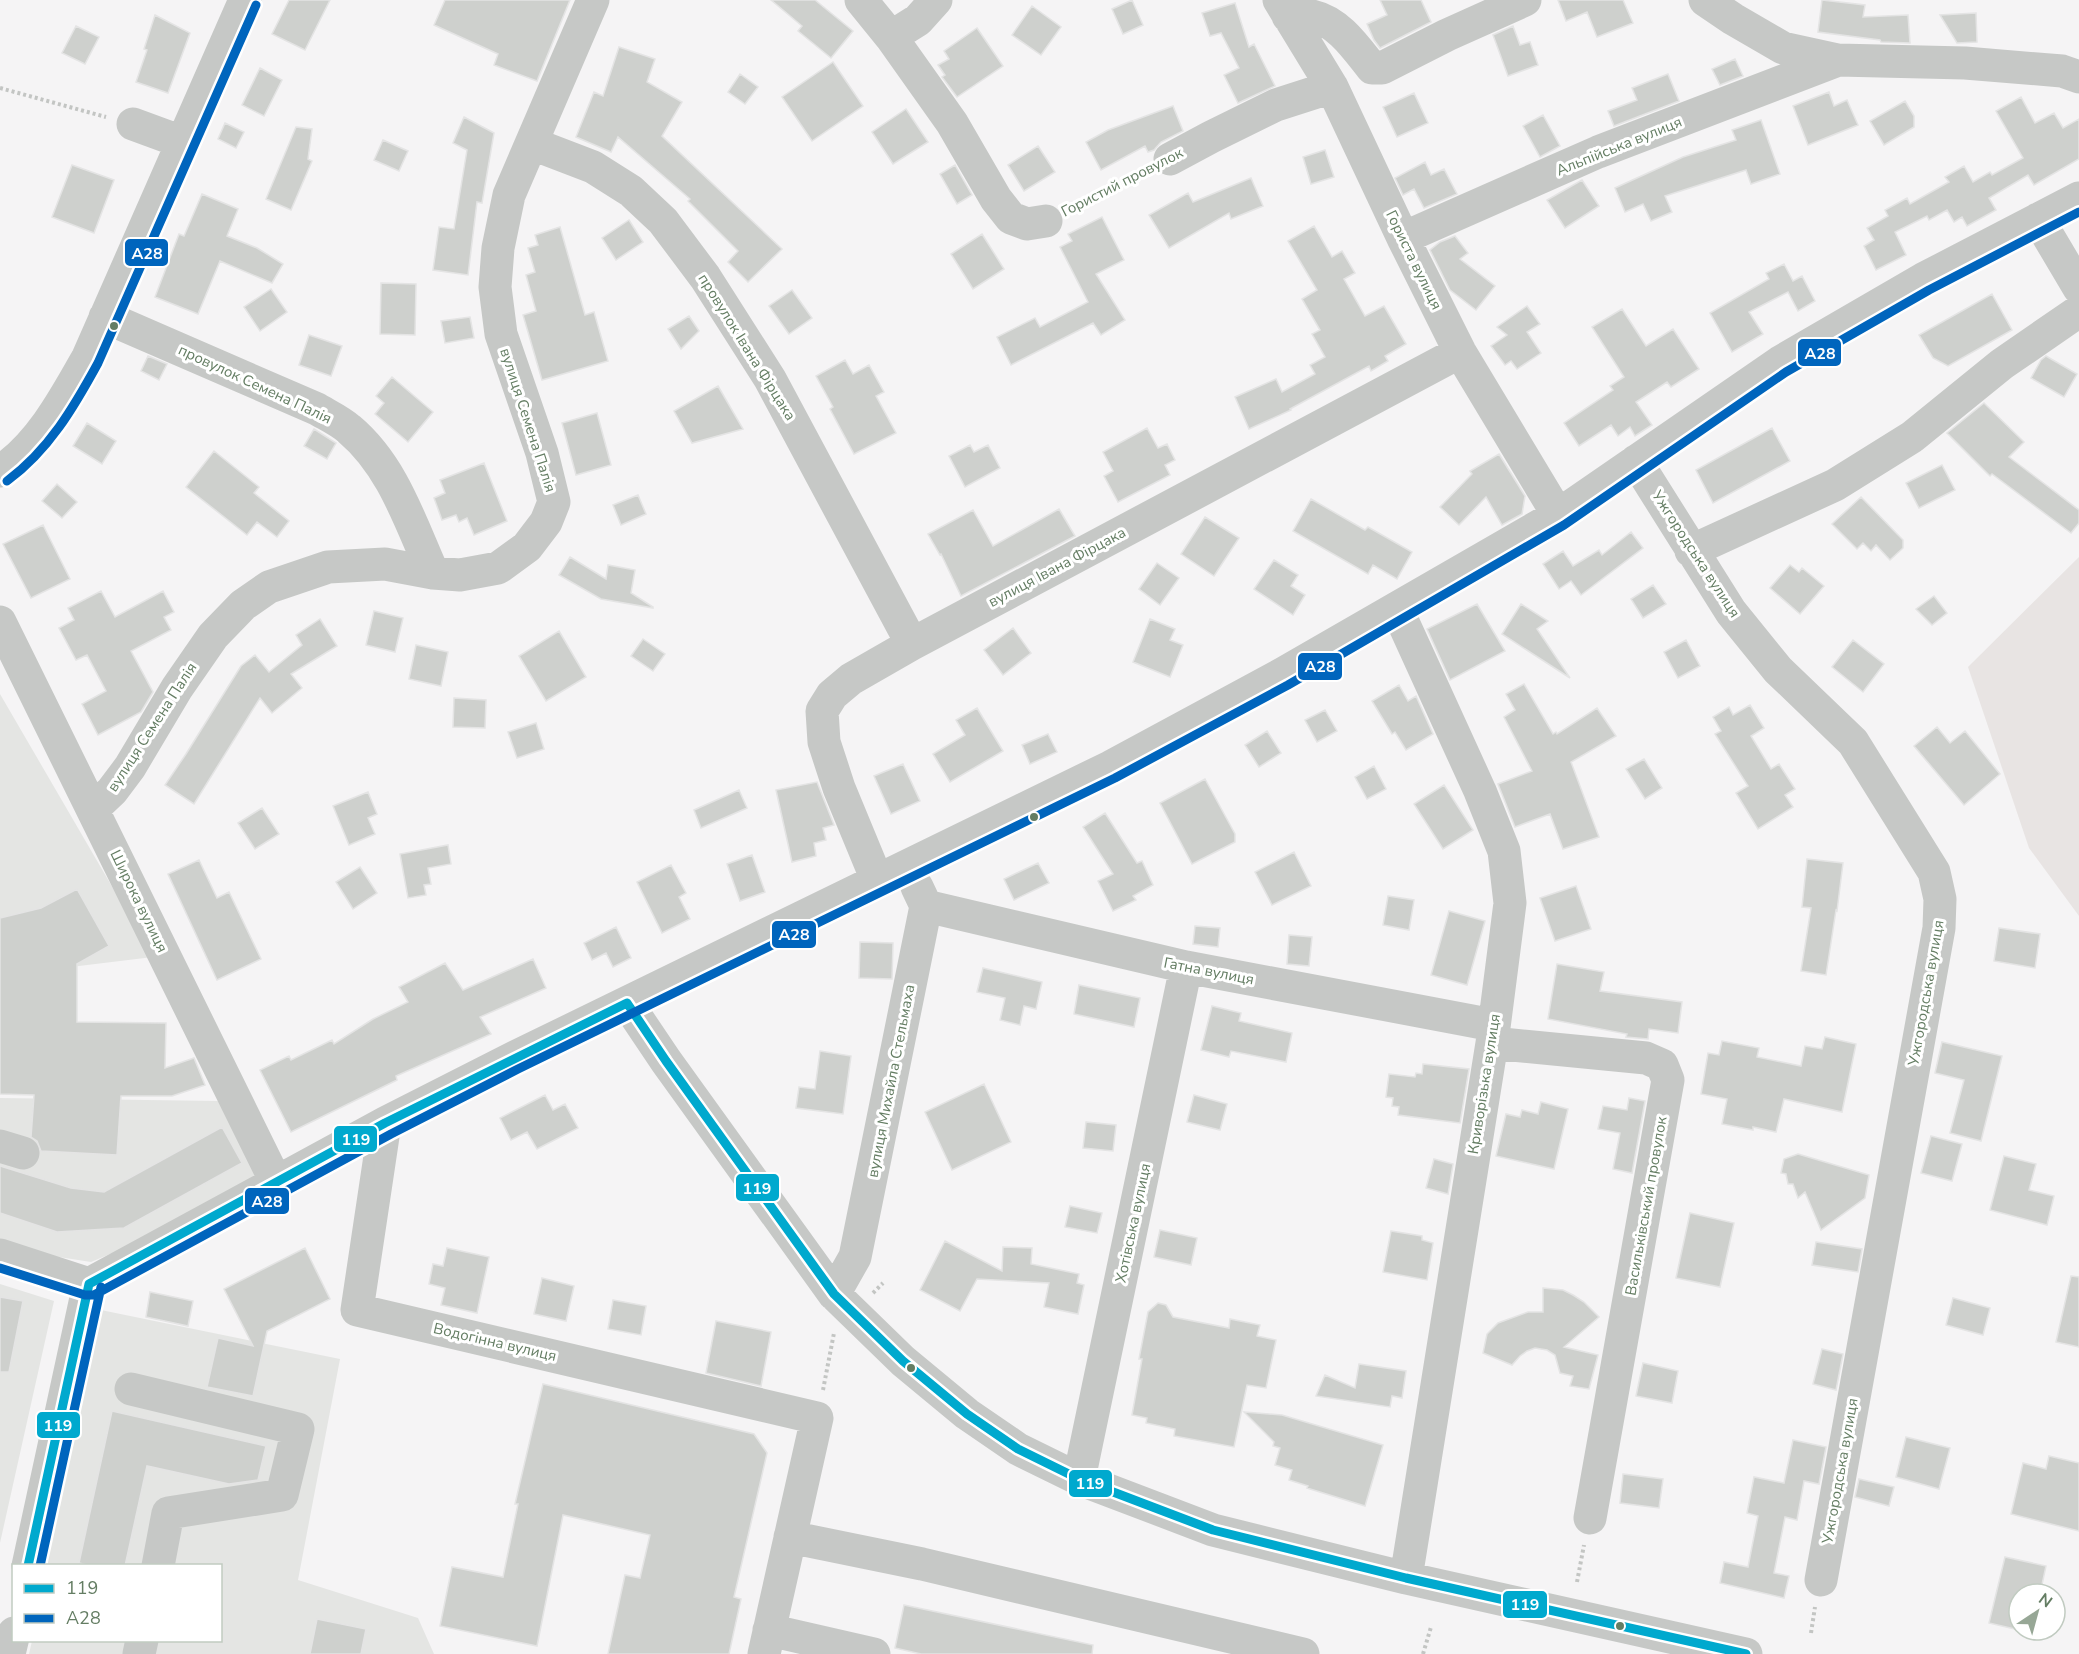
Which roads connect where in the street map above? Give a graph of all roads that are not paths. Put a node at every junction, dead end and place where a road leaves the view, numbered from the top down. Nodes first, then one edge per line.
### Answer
1 (244, 0) edge
2 (593, 0) edge
3 (861, 0) edge
4 (936, 0) edge
5 (1525, 0) edge
6 (1705, 0) edge
7 (1283, 8) edge
8 (891, 38) junction
9 (1838, 60) junction
10 (2079, 77) edge
11 (1332, 87) junction
12 (133, 124) road end
13 (182, 142) junction
14 (533, 144) junction
15 (1170, 159) road end
16 (2079, 198) edge
17 (2038, 219) junction
18 (1046, 221) road end
19 (1403, 238) junction
20 (2079, 288) edge
21 (2079, 311) edge
22 (105, 317) junction
23 (1460, 352) junction
24 (1636, 461) junction
25 (0, 471) edge
26 (1558, 515) junction
27 (1691, 551) junction
28 (433, 573) junction
29 (1397, 609) junction
30 (0, 622) edge
31 (912, 644) junction
32 (93, 808) junction
33 (907, 867) junction
34 (877, 880) junction
35 (926, 906) junction
36 (1186, 967) junction
37 (627, 1003) junction
38 (1493, 1034) junction
39 (385, 1123) junction
40 (276, 1182) junction
41 (0, 1255) edge
42 (89, 1284) junction
43 (834, 1294) junction
44 (131, 1389) dead end
45 (1078, 1479) junction
46 (1590, 1518) road end
47 (790, 1537) junction
48 (28, 1564) edge
49 (158, 1564) edge
50 (1406, 1578) junction
51 (1821, 1580) dead end
52 (767, 1642) edge
53 (874, 1654) edge
54 (1303, 1654) edge
55 (1746, 1654) edge

1 - 13 street
2 - 14 street, вулиця Семена Палія
3 - 8 street
4 - 8 street
5 - 7 street
6 - 9 street, Альпійська вулиця
7 - 11 street, Гориста вулиця
8 - 18 street, Гористий провулок
9 - 10 street, Альпійська вулиця
9 - 19 street, Альпійська вулиця
11 - 15 street, Гористий провулок
11 - 19 street, Гориста вулиця
12 - 13 street
13 - 22 street
14 - 28 street, вулиця Семена Палія
14 - 31 street, провулок Івана Фірцака
16 - 17 street
17 - 20 street
17 - 24 street
19 - 23 street, Гориста вулиця
21 - 27 street
22 - 25 street
22 - 28 street, провулок Семена Палія
23 - 26 street, Гориста вулиця
23 - 31 street, вулиця Івана Фірцака
24 - 26 street
24 - 27 street, Ужгородська вулиця
26 - 29 street
27 - 51 street, Ужгородська вулиця
28 - 32 street, вулиця Семена Палія
29 - 33 street
29 - 38 street, Криворізька вулиця
30 - 32 street, Широка вулиця
31 - 34 street, вулиця Івана Фірцака
32 - 40 street, Широка вулиця
33 - 34 street
33 - 35 street
34 - 37 street
35 - 36 street, Гатна вулиця
35 - 43 street, вулиця Михайла Стельмаха
36 - 38 street, Гатна вулиця
36 - 45 street, Хотівська вулиця
37 - 39 street
37 - 43 street
38 - 46 street, Васильківський провулок
38 - 50 street, Криворізька вулиця
39 - 40 street
39 - 47 street, Водогінна вулиця
40 - 42 street
41 - 42 street
42 - 48 street
43 - 45 street
44 - 49 street
45 - 50 street
47 - 52 street
47 - 54 street
50 - 55 street
52 - 53 street

